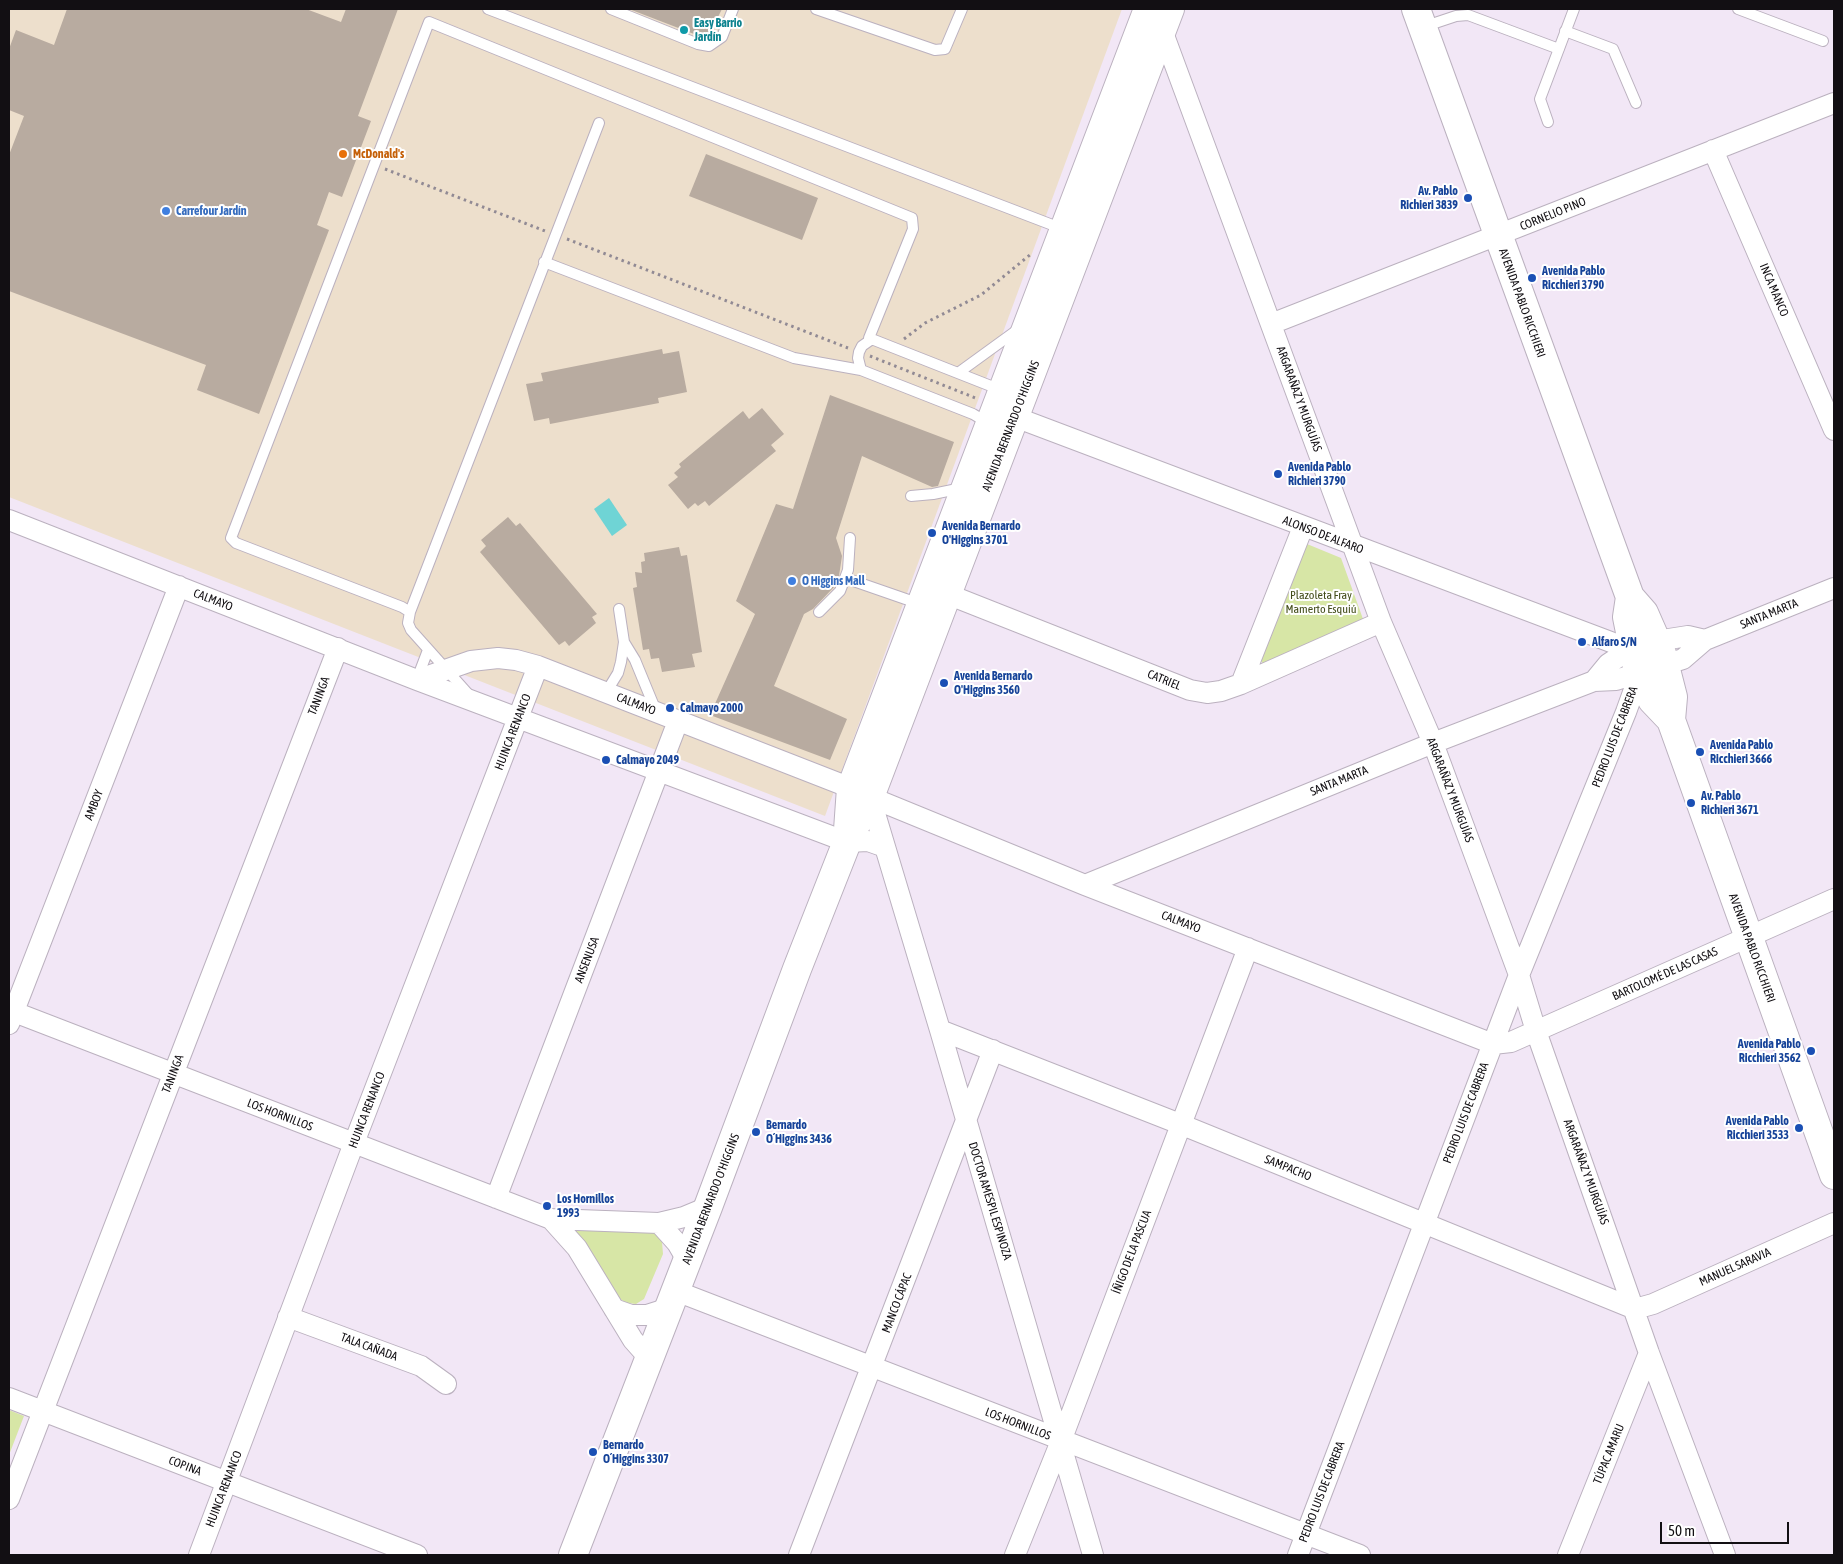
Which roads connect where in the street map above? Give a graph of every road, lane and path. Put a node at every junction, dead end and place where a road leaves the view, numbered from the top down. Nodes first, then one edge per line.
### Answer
1 (488, 9) edge
2 (610, 9) edge
3 (733, 9) edge
4 (816, 9) edge
5 (962, 9) edge
6 (1574, 9) edge
7 (1738, 9) edge
8 (1160, 16) edge
9 (1419, 18) edge
10 (1565, 31) junction
11 (1822, 41) dead end
12 (1558, 49) junction
13 (1834, 102) edge
14 (1636, 103) dead end
15 (1548, 122) dead end
16 (599, 123) dead end
17 (1713, 150) junction
18 (375, 165) junction
19 (1063, 229) junction
20 (555, 234) junction
21 (1497, 236) junction
22 (1034, 252) dead end
23 (544, 262) junction
24 (1028, 322) junction
25 (1271, 324) junction
26 (871, 338) junction
27 (900, 350) junction
28 (859, 352) junction
29 (894, 366) junction
30 (861, 370) junction
31 (958, 373) junction
32 (1001, 406) junction
33 (1834, 430) edge
34 (966, 487) junction
35 (912, 496) dead end
36 (9, 520) edge
37 (1302, 527) junction
38 (850, 538) dead end
39 (1353, 546) junction
40 (845, 578) junction
41 (179, 586) junction
42 (1834, 588) edge
43 (936, 603) junction
44 (619, 609) dead end
45 (410, 612) junction
46 (819, 612) dead end
47 (1381, 622) junction
48 (624, 642) junction
49 (338, 648) junction
50 (428, 650) junction
51 (1648, 658) junction
52 (538, 666) junction
53 (446, 670) junction
54 (417, 680) junction
55 (1241, 684) junction
56 (602, 691) junction
57 (476, 702) junction
58 (657, 712) junction
59 (518, 718) junction
60 (678, 721) junction
61 (1433, 743) junction
62 (659, 771) junction
63 (860, 793) junction
64 (847, 842) junction
65 (885, 848) junction
66 (1085, 885) junction
67 (1834, 899) edge
68 (1748, 938) junction
69 (1248, 948) junction
70 (1519, 975) junction
71 (10, 1015) edge
72 (940, 1030) junction
73 (1536, 1031) junction
74 (1493, 1044) junction
75 (993, 1050) junction
76 (173, 1073) junction
77 (967, 1123) junction
78 (1180, 1124) junction
79 (354, 1143) junction
80 (1834, 1174) edge
81 (496, 1198) junction
82 (708, 1207) junction
83 (551, 1219) junction
84 (659, 1223) junction
85 (1424, 1223) junction
86 (1834, 1224) edge
87 (687, 1260) junction
88 (673, 1300) junction
89 (614, 1309) junction
90 (1635, 1309) junction
91 (288, 1317) junction
92 (1649, 1353) junction
93 (649, 1358) junction
94 (872, 1367) junction
95 (446, 1384) dead end
96 (9, 1398) edge
97 (43, 1412) junction
98 (1061, 1440) junction
99 (227, 1482) junction
100 (9, 1499) edge
101 (1306, 1535) junction
102 (380, 1549) edge
103 (199, 1555) edge
104 (417, 1555) edge
105 (573, 1555) edge
106 (799, 1555) edge
107 (1015, 1555) edge
108 (1093, 1555) edge
109 (1298, 1555) edge
110 (1360, 1555) edge
111 (1568, 1555) edge
112 (1725, 1555) edge

1 - 19 lane
2 - 3 lane
4 - 5 lane
6 - 10 lane
7 - 11 lane
8 - 19 main road, AVENIDA BERNARDO O'HIGGINS
8 - 25 street, ARGARAÑAZ Y MURGUÍAS
8 - 32 main road, AVENIDA BERNARDO O'HIGGINS
9 - 12 lane
9 - 21 main road, AVENIDA PABLO RICCHIERI
10 - 12 lane
10 - 14 lane
12 - 15 lane
13 - 17 street, CORNELIO PINO
16 - 20 lane
17 - 21 street, CORNELIO PINO
17 - 33 street, INCA MANCO
18 - 20 path
18 - 26 lane
18 - 45 lane
19 - 24 main road, AVENIDA BERNARDO O'HIGGINS
20 - 23 lane
20 - 28 path
21 - 25 street, CORNELIO PINO
21 - 51 main road, AVENIDA PABLO RICCHIERI
22 - 27 path
23 - 30 lane
23 - 45 lane
24 - 31 lane
24 - 32 main road, AVENIDA BERNARDO O'HIGGINS
25 - 39 street, ARGARAÑAZ Y MURGUÍAS
26 - 27 lane
26 - 28 lane
27 - 29 path
27 - 31 lane
28 - 29 path
28 - 30 lane
29 - 32 path
30 - 32 lane
31 - 32 lane
32 - 34 main road, AVENIDA BERNARDO O'HIGGINS
32 - 37 street, ALONSO DE ALFARO
32 - 43 main road, AVENIDA BERNARDO O'HIGGINS
34 - 35 lane
34 - 43 main road, AVENIDA BERNARDO O'HIGGINS
36 - 41 street, CALMAYO
37 - 39 street, ALONSO DE ALFARO
37 - 55 street
38 - 40 lane
39 - 47 street, ARGARAÑAZ Y MURGUÍAS
39 - 51 street, ALONSO DE ALFARO
40 - 43 lane
40 - 46 lane
41 - 49 street, CALMAYO
41 - 71 street, AMBOY
42 - 51 street, SANTA MARTA
43 - 55 street, CATRIEL
43 - 63 main road, AVENIDA BERNARDO O'HIGGINS
44 - 48 lane
45 - 50 lane
47 - 55 street, CATRIEL
47 - 61 street, ARGARAÑAZ Y MURGUÍAS
48 - 56 lane
48 - 58 lane
49 - 54 street, CALMAYO
49 - 76 street, TANINGA
50 - 53 lane
50 - 54 lane
51 - 61 street, SANTA MARTA
51 - 68 main road, AVENIDA PABLO RICCHIERI
51 - 70 street, PEDRO LUIS DE CABRERA
52 - 53 street, CALMAYO
52 - 56 street, CALMAYO
52 - 59 street, HUINCA RENANCO
53 - 54 street, CALMAYO
53 - 57 lane
54 - 57 street, CALMAYO
56 - 58 street, CALMAYO
57 - 59 street, CALMAYO
58 - 60 street, CALMAYO
59 - 62 street, CALMAYO
59 - 79 street, HUINCA RENANCO
60 - 62 street, ANSENUSA
60 - 63 street, CALMAYO
61 - 66 street, SANTA MARTA
61 - 70 street, ARGARAÑAZ Y MURGUÍAS
62 - 64 street, CALMAYO
62 - 81 street, ANSENUSA
63 - 64 main road, AVENIDA BERNARDO O'HIGGINS
63 - 65 street, DOCTOR AMESPIL ESPINOZA
63 - 66 street, CALMAYO
64 - 65 street
64 - 82 main road, AVENIDA BERNARDO O'HIGGINS
65 - 72 street, DOCTOR AMESPIL ESPINOZA
66 - 69 street, CALMAYO
67 - 68 street, BARTOLOMÉ DE LAS CASAS
68 - 73 street, BARTOLOMÉ DE LAS CASAS
68 - 80 main road, AVENIDA PABLO RICCHIERI
69 - 74 street, CALMAYO
69 - 78 street, ÍÑIGO DE LA PASCUA
70 - 73 street, ARGARAÑAZ Y MURGUÍAS
70 - 74 street, PEDRO LUIS DE CABRERA
71 - 76 street, LOS HORNILLOS
72 - 75 street, SAMPACHO
72 - 77 street, DOCTOR AMESPIL ESPINOZA
73 - 74 street, BARTOLOMÉ DE LAS CASAS
73 - 90 street, ARGARAÑAZ Y MURGUÍAS
74 - 85 street, PEDRO LUIS DE CABRERA
75 - 77 street, MANCO CÁPAC
75 - 78 street, SAMPACHO
76 - 79 street, LOS HORNILLOS
76 - 97 street, TANINGA
77 - 94 street, MANCO CÁPAC
77 - 98 street, DOCTOR AMESPIL ESPINOZA
78 - 85 street, SAMPACHO
78 - 98 street, ÍÑIGO DE LA PASCUA
79 - 81 street, LOS HORNILLOS
79 - 91 street, HUINCA RENANCO
81 - 83 street, LOS HORNILLOS
82 - 84 street, LOS HORNILLOS
82 - 87 main road, AVENIDA BERNARDO O'HIGGINS
83 - 84 street, LOS HORNILLOS
83 - 89 street, LOS HORNILLOS
84 - 87 street
85 - 90 street, SAMPACHO
85 - 101 street, PEDRO LUIS DE CABRERA
86 - 90 street, MANUEL SARAVIA
87 - 88 main road, AVENIDA BERNARDO O'HIGGINS
88 - 89 street
88 - 93 main road, AVENIDA BERNARDO O'HIGGINS
88 - 94 street, LOS HORNILLOS
89 - 93 street, LOS HORNILLOS
90 - 92 street, ARGARAÑAZ Y MURGUÍAS
91 - 95 street, TALA CAÑADA
91 - 99 street, HUINCA RENANCO
92 - 111 street, TÚPAC AMARU
92 - 112 street, ARGARAÑAZ Y MURGUÍAS
93 - 105 main road, AVENIDA BERNARDO O'HIGGINS
94 - 98 street, LOS HORNILLOS
94 - 106 street, MANCO CÁPAC
96 - 97 street, COPINA
97 - 99 street, COPINA
97 - 100 street, TANINGA
98 - 101 street, LOS HORNILLOS
98 - 107 street, ÍÑIGO DE LA PASCUA
98 - 108 street, DOCTOR AMESPIL ESPINOZA
99 - 102 street, COPINA
99 - 103 street, HUINCA RENANCO
101 - 109 street, PEDRO LUIS DE CABRERA
101 - 110 street, LOS HORNILLOS
102 - 104 street, COPINA

